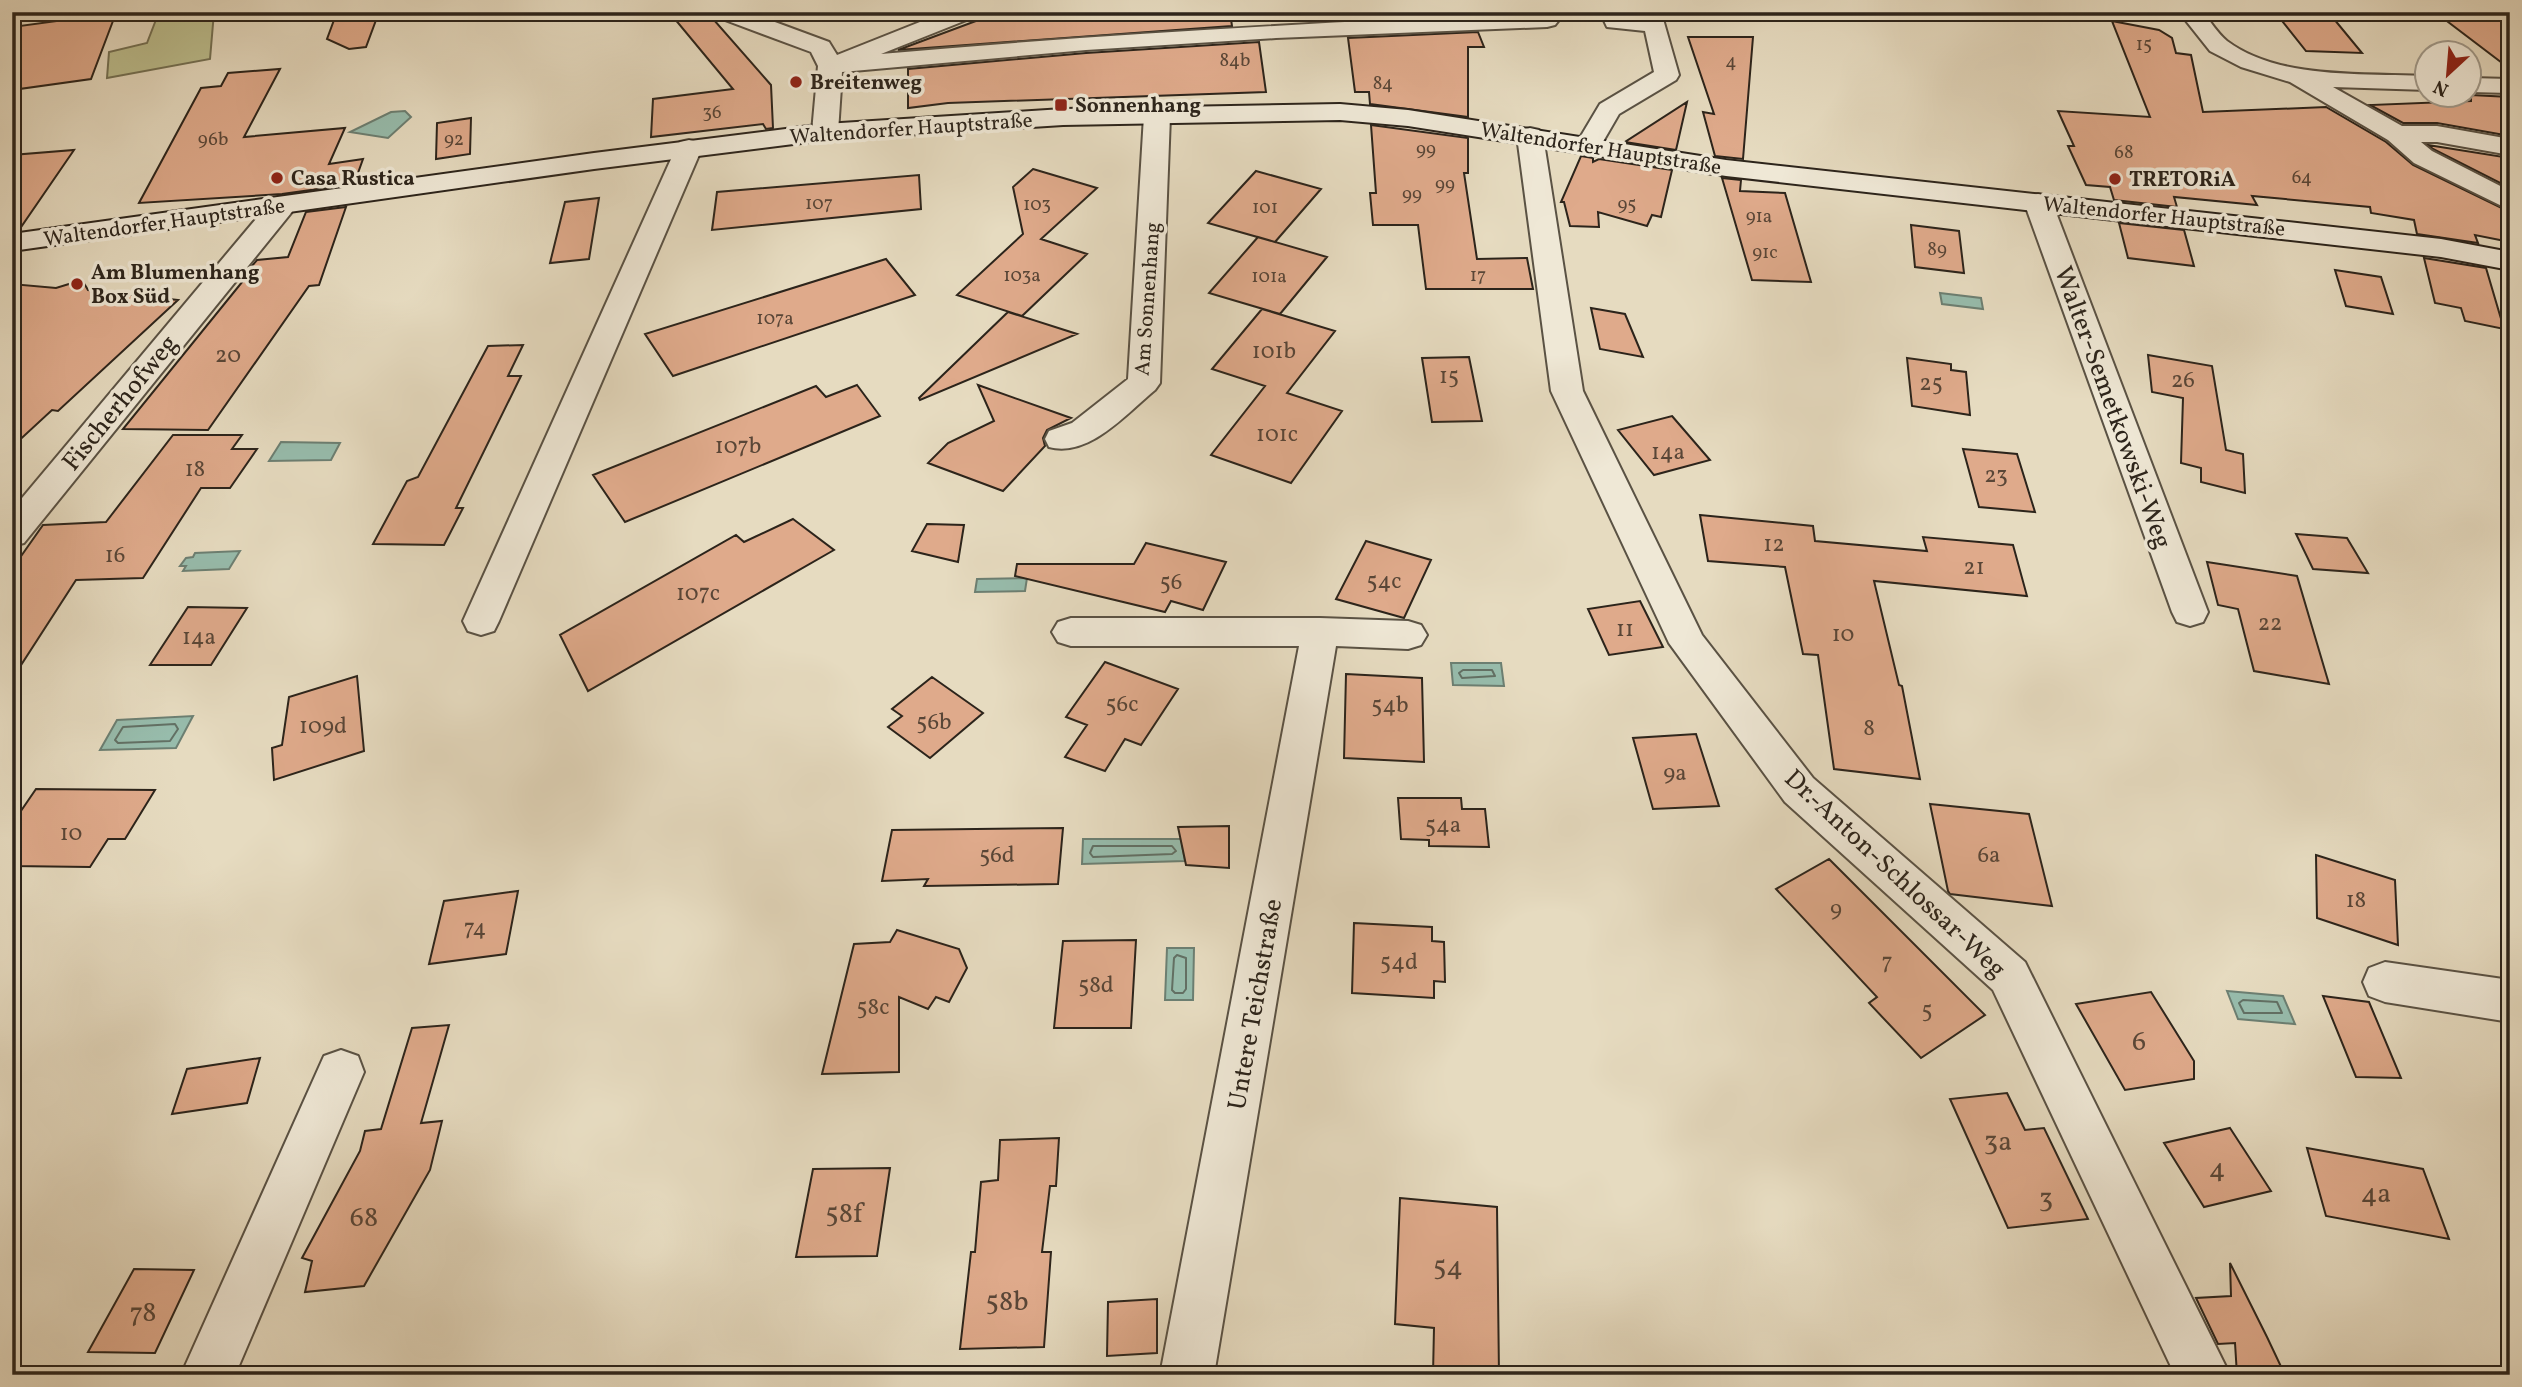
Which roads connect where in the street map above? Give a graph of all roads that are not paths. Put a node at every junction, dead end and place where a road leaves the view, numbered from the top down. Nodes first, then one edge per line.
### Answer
1 (725, 12) edge
2 (966, 12) edge
3 (1612, 12) edge
4 (2190, 12) edge
5 (1547, 20) dead end
6 (830, 66) junction
7 (2299, 77) junction
8 (2414, 82) edge
9 (2484, 85) edge
10 (2510, 86) edge
11 (1157, 116) junction
12 (825, 132) junction
13 (2398, 134) junction
14 (1530, 136) junction
15 (1588, 146) junction
16 (2510, 147) edge
17 (690, 148) junction
18 (2038, 202) junction
19 (2510, 202) edge
20 (281, 207) junction
21 (12, 243) edge
22 (2510, 261) edge
23 (1061, 439) dead end
24 (12, 534) edge
25 (2190, 612) dead end
26 (481, 621) dead end
27 (1070, 632) dead end
28 (1320, 632) junction
29 (1408, 635) dead end
30 (2385, 982) dead end
31 (2510, 1001) edge
32 (341, 1072) dead end
33 (208, 1375) edge
34 (1187, 1375) edge
35 (2203, 1375) edge

1 - 6 street
2 - 6 street
3 - 15 street
4 - 7 street
5 - 6 street
6 - 12 street
7 - 8 street
7 - 13 street
9 - 10 street
11 - 12 street, Waltendorfer Hauptstraße
11 - 14 street, Waltendorfer Hauptstraße
11 - 23 street, Am Sonnenhang
12 - 17 street, Waltendorfer Hauptstraße
13 - 16 street
13 - 19 street
14 - 15 street, Waltendorfer Hauptstraße
14 - 35 street, Dr.-Anton-Schlossar-Weg
15 - 18 street, Waltendorfer Hauptstraße
17 - 20 street, Waltendorfer Hauptstraße
17 - 26 street
18 - 22 street, Waltendorfer Hauptstraße
18 - 25 street, Walter-Semetkowski-Weg
20 - 21 street, Waltendorfer Hauptstraße
20 - 24 street, Fischerhofweg
27 - 28 street
28 - 29 street
28 - 34 street, Untere Teichstraße
30 - 31 street
32 - 33 street

